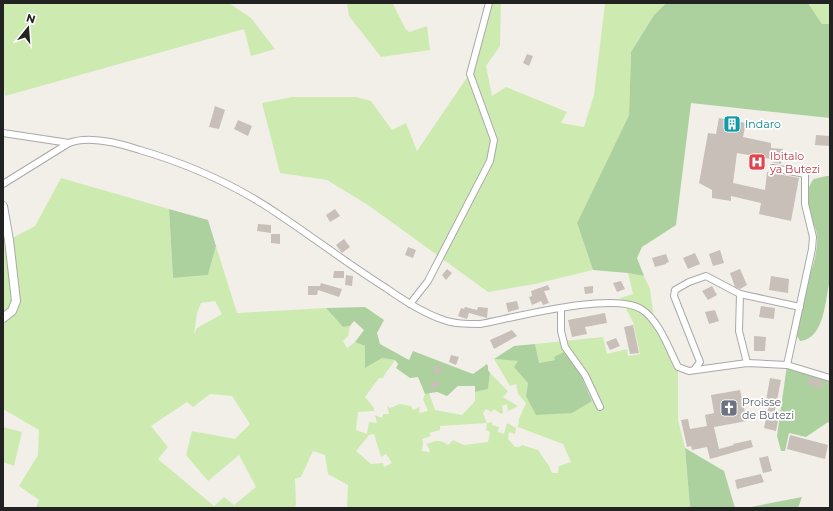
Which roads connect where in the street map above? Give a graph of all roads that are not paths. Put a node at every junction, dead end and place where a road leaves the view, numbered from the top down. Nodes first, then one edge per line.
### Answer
1 (489, 3) edge
2 (3, 133) edge
3 (69, 143) junction
4 (773, 168) dead end
5 (3, 184) edge
6 (3, 206) edge
7 (740, 294) junction
8 (410, 304) junction
9 (800, 307) junction
10 (561, 308) junction
11 (3, 318) edge
12 (748, 363) junction
13 (787, 365) junction
14 (694, 370) junction
15 (830, 378) edge
16 (600, 407) dead end

1 - 8 street
2 - 3 street
3 - 5 street
3 - 8 street
4 - 9 street
6 - 11 street
7 - 9 street
7 - 12 street
7 - 14 street
8 - 10 street
9 - 13 street
10 - 14 street
10 - 16 street
12 - 13 street
12 - 14 street
13 - 15 street

